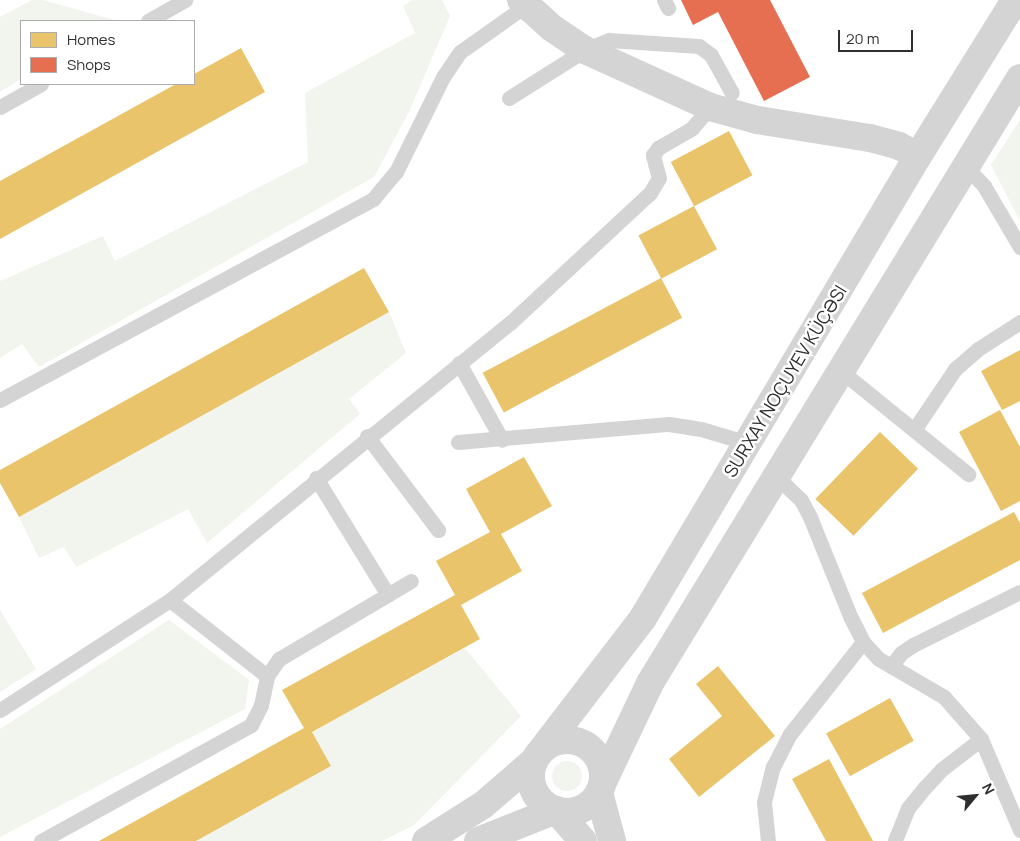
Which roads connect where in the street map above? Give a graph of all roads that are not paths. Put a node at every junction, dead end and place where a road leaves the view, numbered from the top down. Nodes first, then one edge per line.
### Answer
1 (185, 0) edge
2 (1015, 0) edge
3 (527, 2) edge
4 (150, 20) edge
5 (585, 50) junction
6 (1020, 78) edge
7 (39, 85) edge
8 (509, 98) dead end
9 (721, 100) junction
10 (0, 107) edge
11 (918, 156) junction
12 (965, 166) junction
13 (1020, 247) edge
14 (1020, 322) edge
15 (459, 363) junction
16 (842, 371) junction
17 (0, 400) edge
18 (914, 430) junction
19 (367, 436) junction
20 (502, 440) junction
21 (458, 442) dead end
22 (748, 443) junction
23 (968, 474) dead end
24 (777, 477) junction
25 (316, 478) junction
26 (438, 530) dead end
27 (411, 582) dead end
28 (1020, 592) edge
29 (388, 595) junction
30 (170, 600) junction
31 (863, 642) junction
32 (891, 666) junction
33 (267, 676) junction
34 (0, 710) edge
35 (981, 739) junction
36 (537, 756) junction
37 (601, 788) junction
38 (556, 810) junction
39 (1020, 830) edge
40 (41, 841) edge
41 (426, 841) edge
42 (478, 841) edge
43 (583, 841) edge
44 (612, 841) edge
45 (768, 841) edge
46 (895, 841) edge

1 - 4 lane
2 - 11 street, SURXAY NOÇUYEV KÜÇƏSI
3 - 5 street
3 - 17 lane
5 - 8 lane
5 - 9 street
5 - 9 lane
6 - 12 street
7 - 10 lane
9 - 11 street
9 - 15 lane
11 - 22 street, SURXAY NOÇUYEV KÜÇƏSI
12 - 13 lane
12 - 16 street
14 - 18 lane
15 - 19 lane
15 - 20 lane
16 - 18 lane
16 - 24 street
18 - 23 lane
19 - 25 lane
19 - 26 lane
20 - 21 lane
20 - 22 lane
22 - 36 street, SURXAY NOÇUYEV KÜÇƏSI
24 - 31 lane
24 - 37 street
25 - 29 lane
25 - 30 lane
27 - 29 lane
28 - 32 lane
29 - 33 lane
30 - 33 lane
30 - 34 lane
31 - 32 lane
31 - 45 lane
32 - 35 lane
33 - 40 lane
35 - 39 lane
35 - 46 lane
36 - 37 street
36 - 38 street
36 - 41 street, SURXAY NOÇUYEV KÜÇƏSI
37 - 38 street
37 - 44 street
38 - 42 street
38 - 43 street

